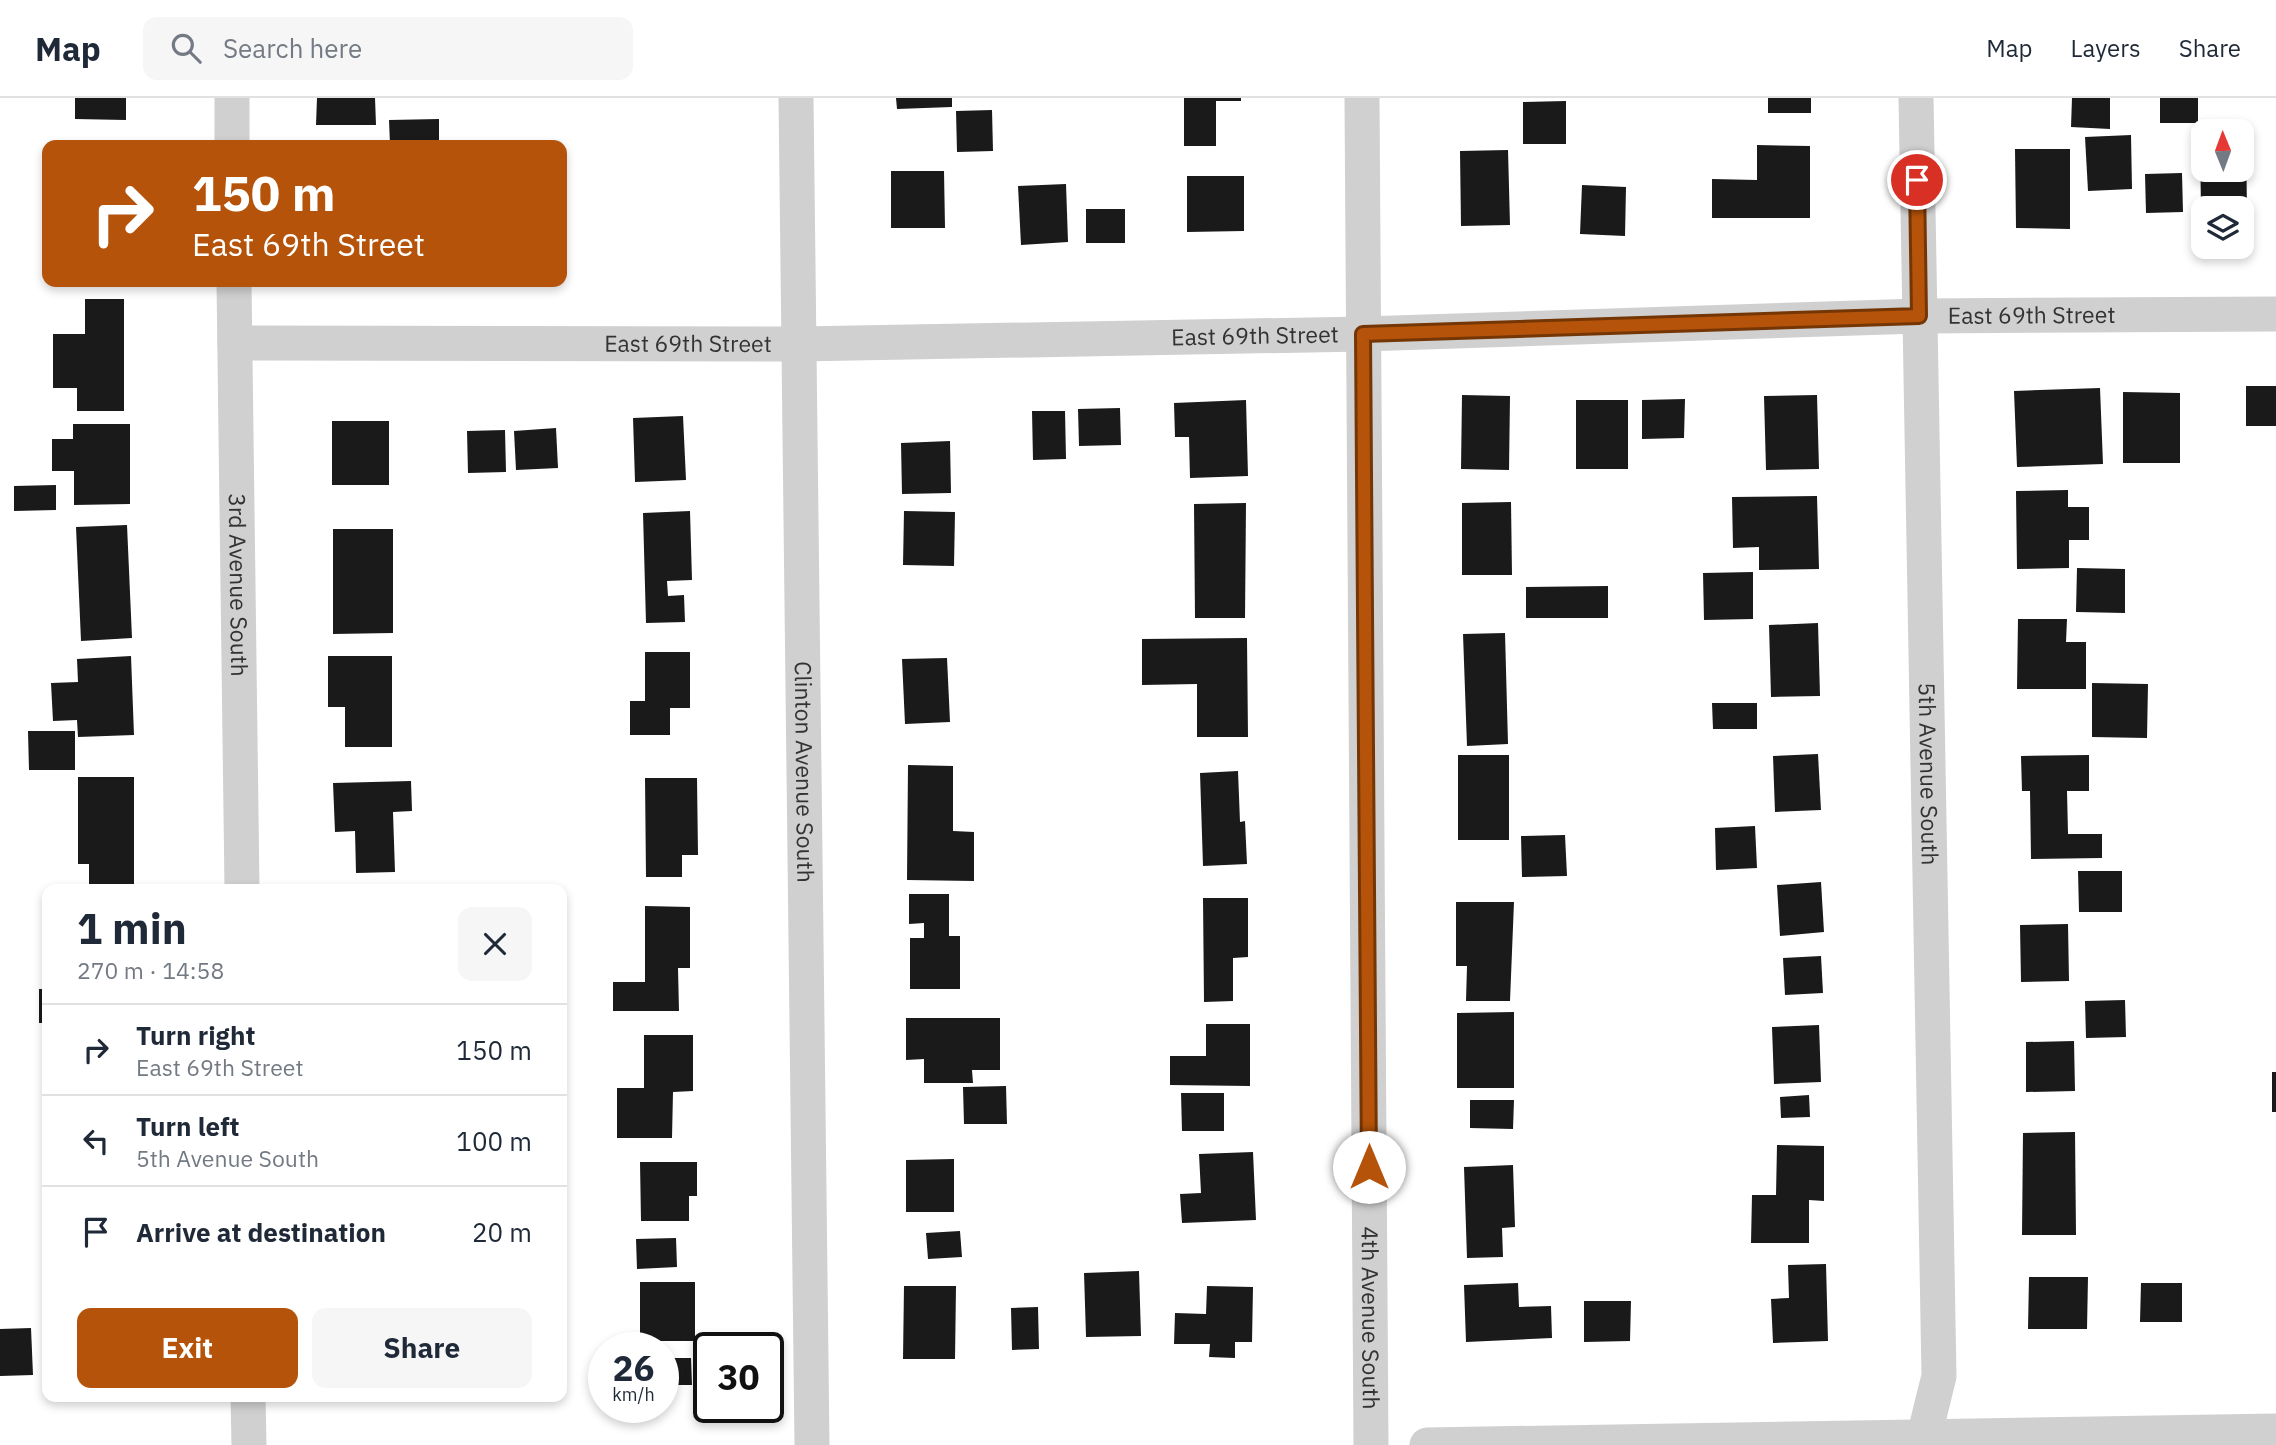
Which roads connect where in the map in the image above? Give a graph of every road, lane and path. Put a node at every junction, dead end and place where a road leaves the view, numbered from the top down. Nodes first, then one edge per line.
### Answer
1 (232, 98) edge
2 (796, 98) edge
3 (1362, 98) edge
4 (1916, 98) edge
5 (232, 140) edge
6 (234, 287) edge
7 (2276, 314) edge
8 (1919, 316) junction
9 (1363, 334) junction
10 (234, 343) junction
11 (799, 344) junction
12 (242, 884) edge
13 (248, 1402) edge
14 (2276, 1431) edge
15 (1923, 1441) edge
16 (249, 1445) edge
17 (812, 1445) edge
18 (1371, 1445) edge
19 (1427, 1445) edge

1 - 5 street
2 - 11 street, Clinton Avenue South
3 - 9 street, 4th Avenue South
4 - 8 street, 5th Avenue South
6 - 10 street, 3rd Avenue South
7 - 8 street, East 69th Street
8 - 9 street, East 69th Street
8 - 15 street, 5th Avenue South
9 - 11 street, East 69th Street
9 - 18 street, 4th Avenue South
10 - 11 street, East 69th Street
10 - 12 street, 3rd Avenue South
11 - 17 street, Clinton Avenue South
13 - 16 street
14 - 15 street
15 - 19 street

